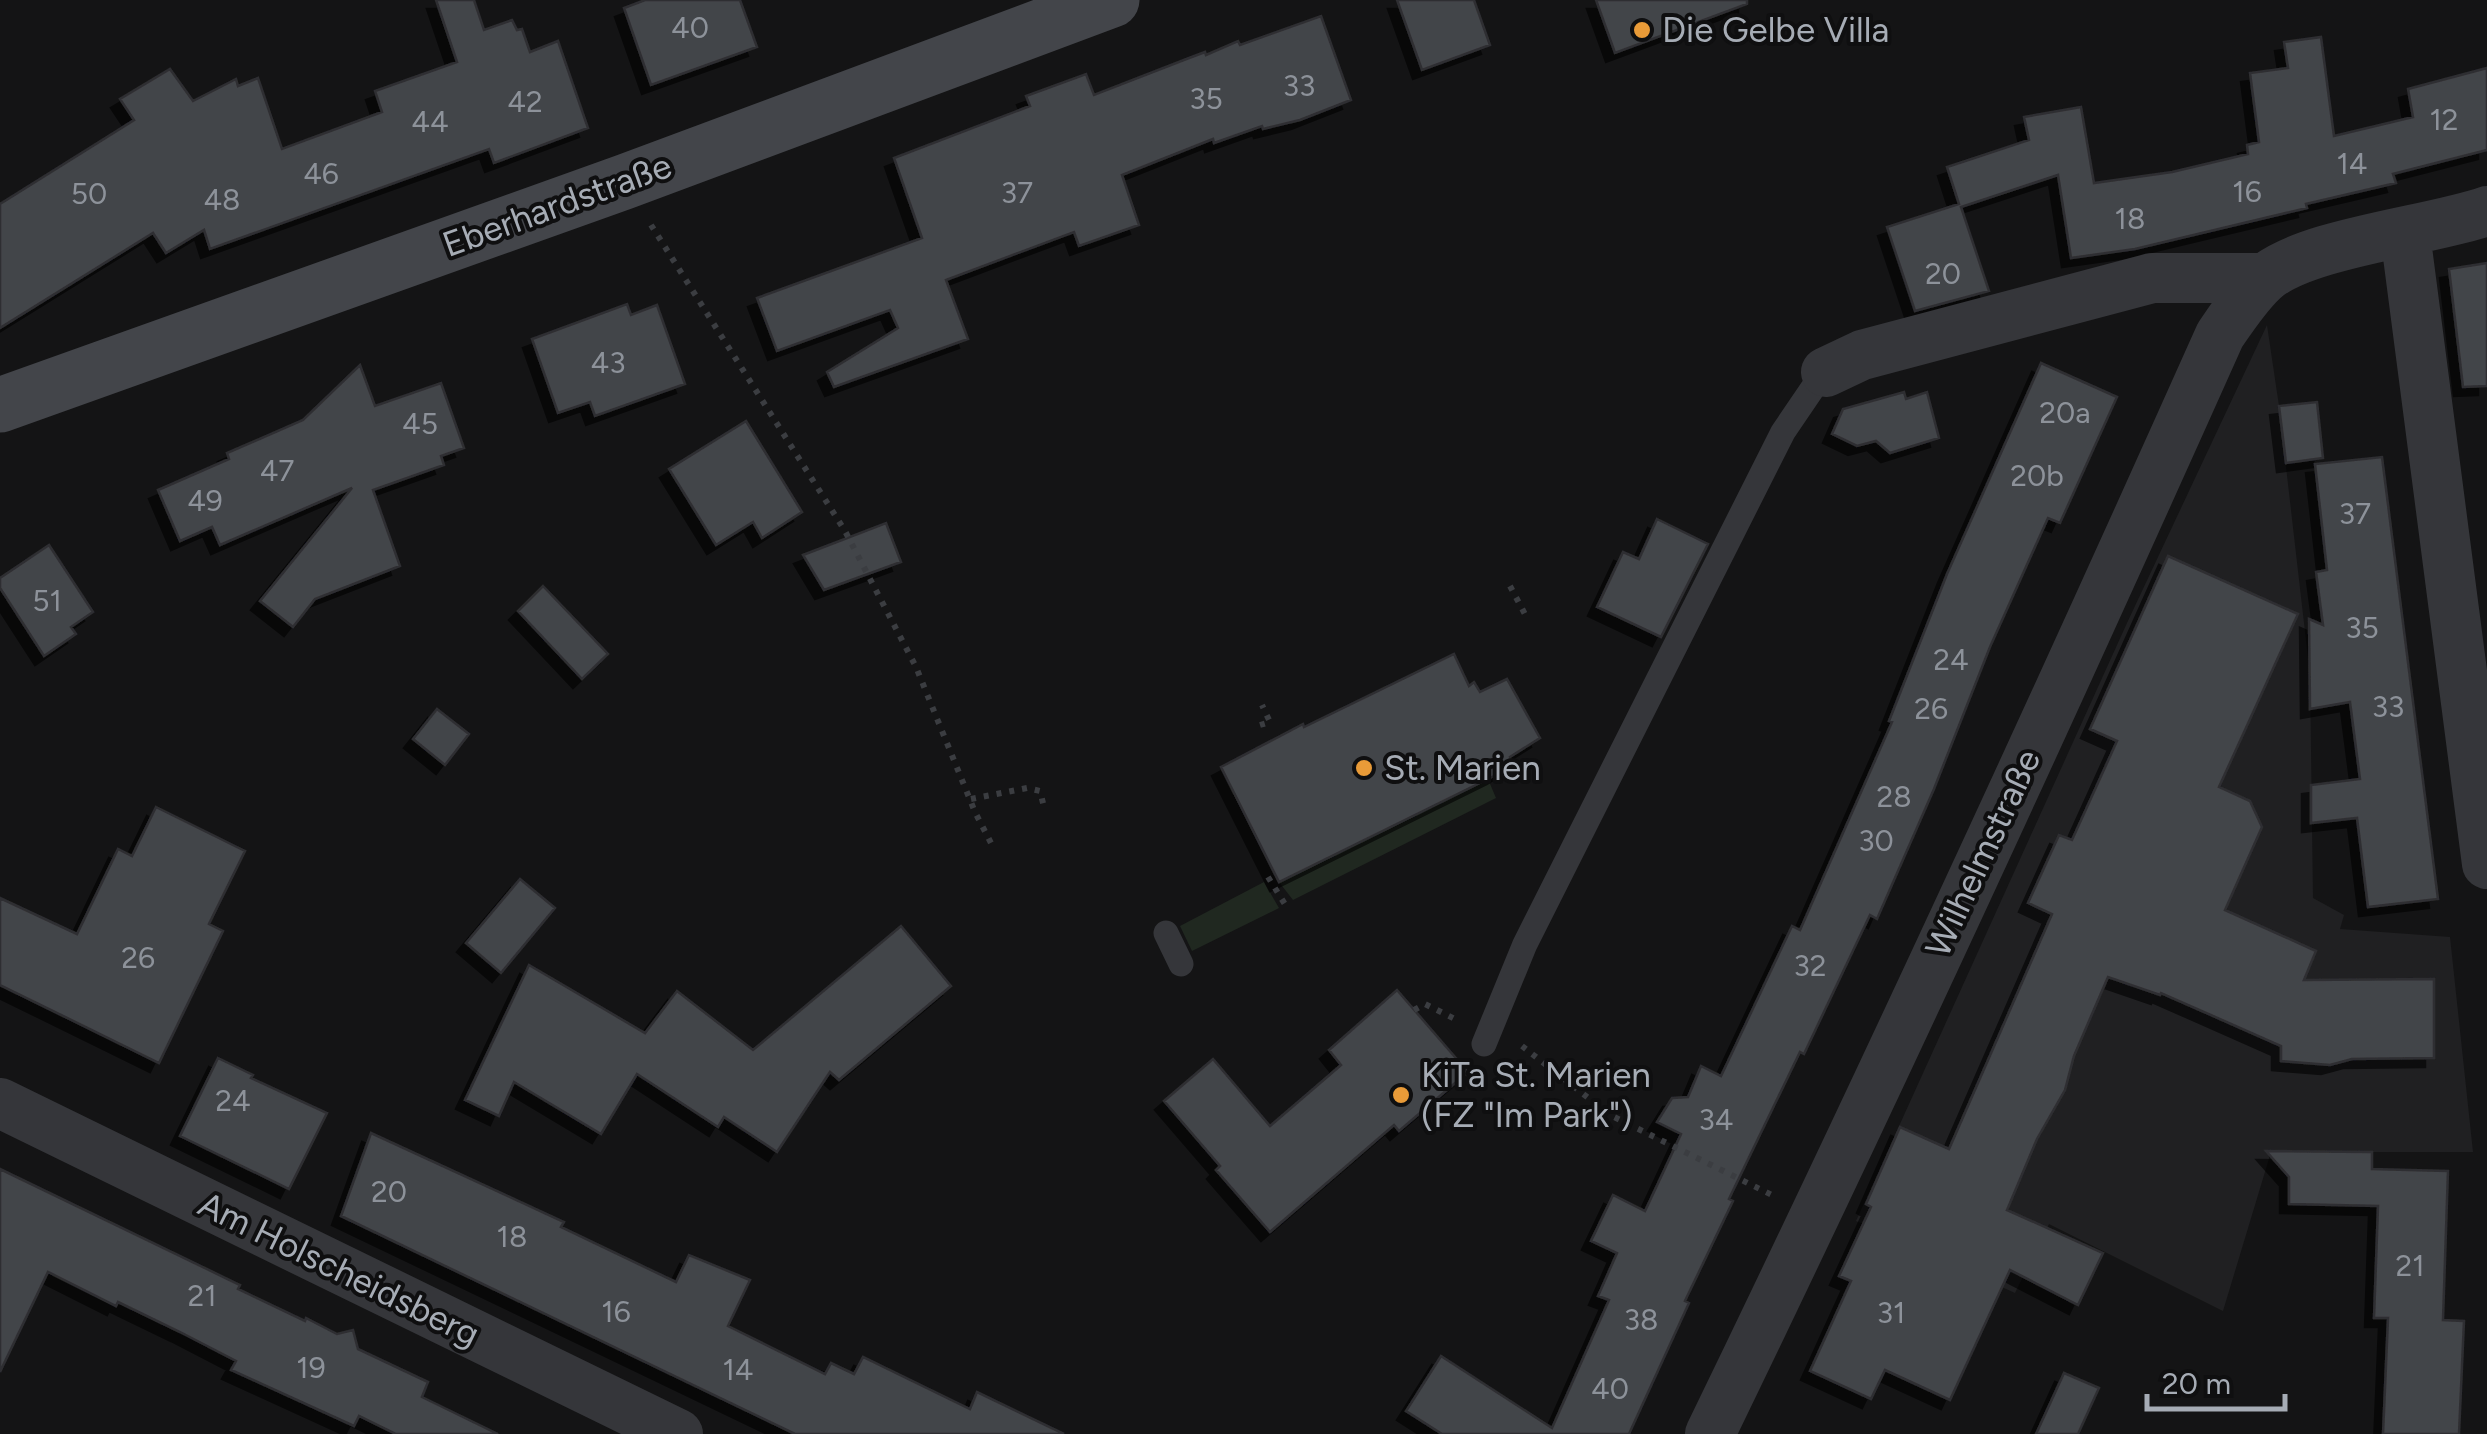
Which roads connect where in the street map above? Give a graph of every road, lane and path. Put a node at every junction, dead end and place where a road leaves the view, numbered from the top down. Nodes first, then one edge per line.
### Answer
1 (1112, 0) edge
2 (624, 182) junction
3 (2483, 215) edge
4 (2405, 233) junction
5 (2265, 278) junction
6 (1823, 376) joint
7 (0, 405) edge
8 (1510, 586) dead end
9 (1527, 618) dead end
10 (1262, 705) dead end
11 (1260, 725) dead end
12 (971, 799) junction
13 (1044, 808) dead end
14 (992, 845) dead end
15 (2487, 864) edge
16 (1268, 876) dead end
17 (1288, 909) dead end
18 (1166, 933) dead end
19 (1181, 964) dead end
20 (1487, 1033) joint
21 (0, 1103) edge
22 (1774, 1196) dead end
23 (678, 1434) edge
24 (1710, 1434) edge

1 - 2 main road, Eberhardstraße
2 - 7 main road, Eberhardstraße
2 - 12 path
3 - 4 street, Wilhelmstraße
4 - 5 street, Wilhelmstraße
4 - 15 street
5 - 6 street, Wilhelmstraße
5 - 24 street, Wilhelmstraße
6 - 20 lane
8 - 9 path
10 - 11 path
12 - 13 path
12 - 14 path
16 - 17 path
18 - 19 lane
20 - 22 path
21 - 23 street, Am Holscheidsberg

